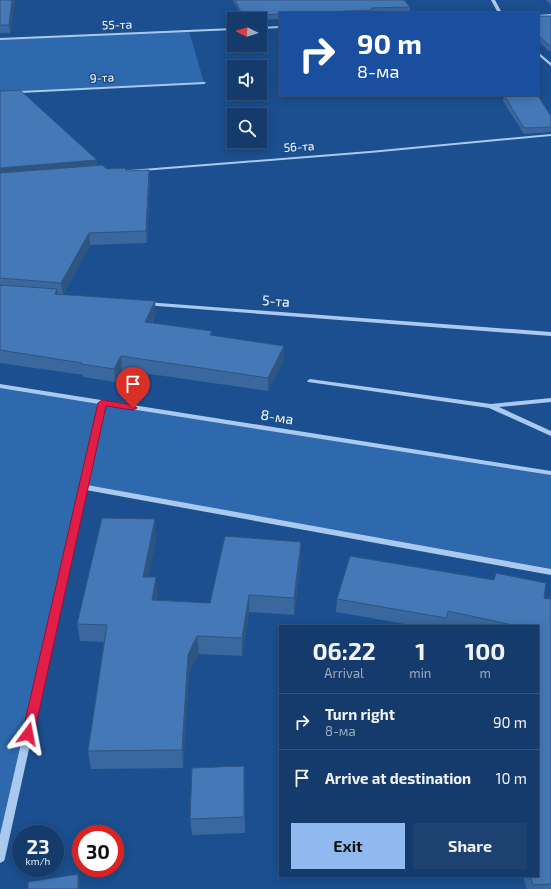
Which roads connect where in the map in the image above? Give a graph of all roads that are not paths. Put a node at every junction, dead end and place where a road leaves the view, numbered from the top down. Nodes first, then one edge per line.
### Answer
1 (493, 0) edge
2 (499, 12) edge
3 (551, 15) edge
4 (539, 16) edge
5 (279, 27) edge
6 (267, 28) edge
7 (227, 29) edge
8 (0, 39) edge
9 (539, 54) edge
10 (551, 65) edge
11 (204, 83) dead end
12 (0, 93) edge
13 (551, 135) edge
14 (110, 172) edge
15 (139, 303) edge
16 (551, 334) edge
17 (310, 381) dead end
18 (0, 386) edge
19 (551, 400) edge
20 (102, 403) junction
21 (491, 406) junction
22 (551, 434) edge
23 (551, 473) edge
24 (84, 487) junction
25 (551, 572) edge
26 (0, 858) edge

1 - 2 street
3 - 4 street
5 - 6 street
7 - 8 street, 55-та
9 - 10 street
11 - 12 street, 9-та
13 - 14 street, 56-та
15 - 16 street, 5-та
17 - 21 street
18 - 20 street, 8-ма
19 - 21 street
20 - 23 street, 8-ма
20 - 24 street
21 - 22 street
24 - 25 street
24 - 26 street

